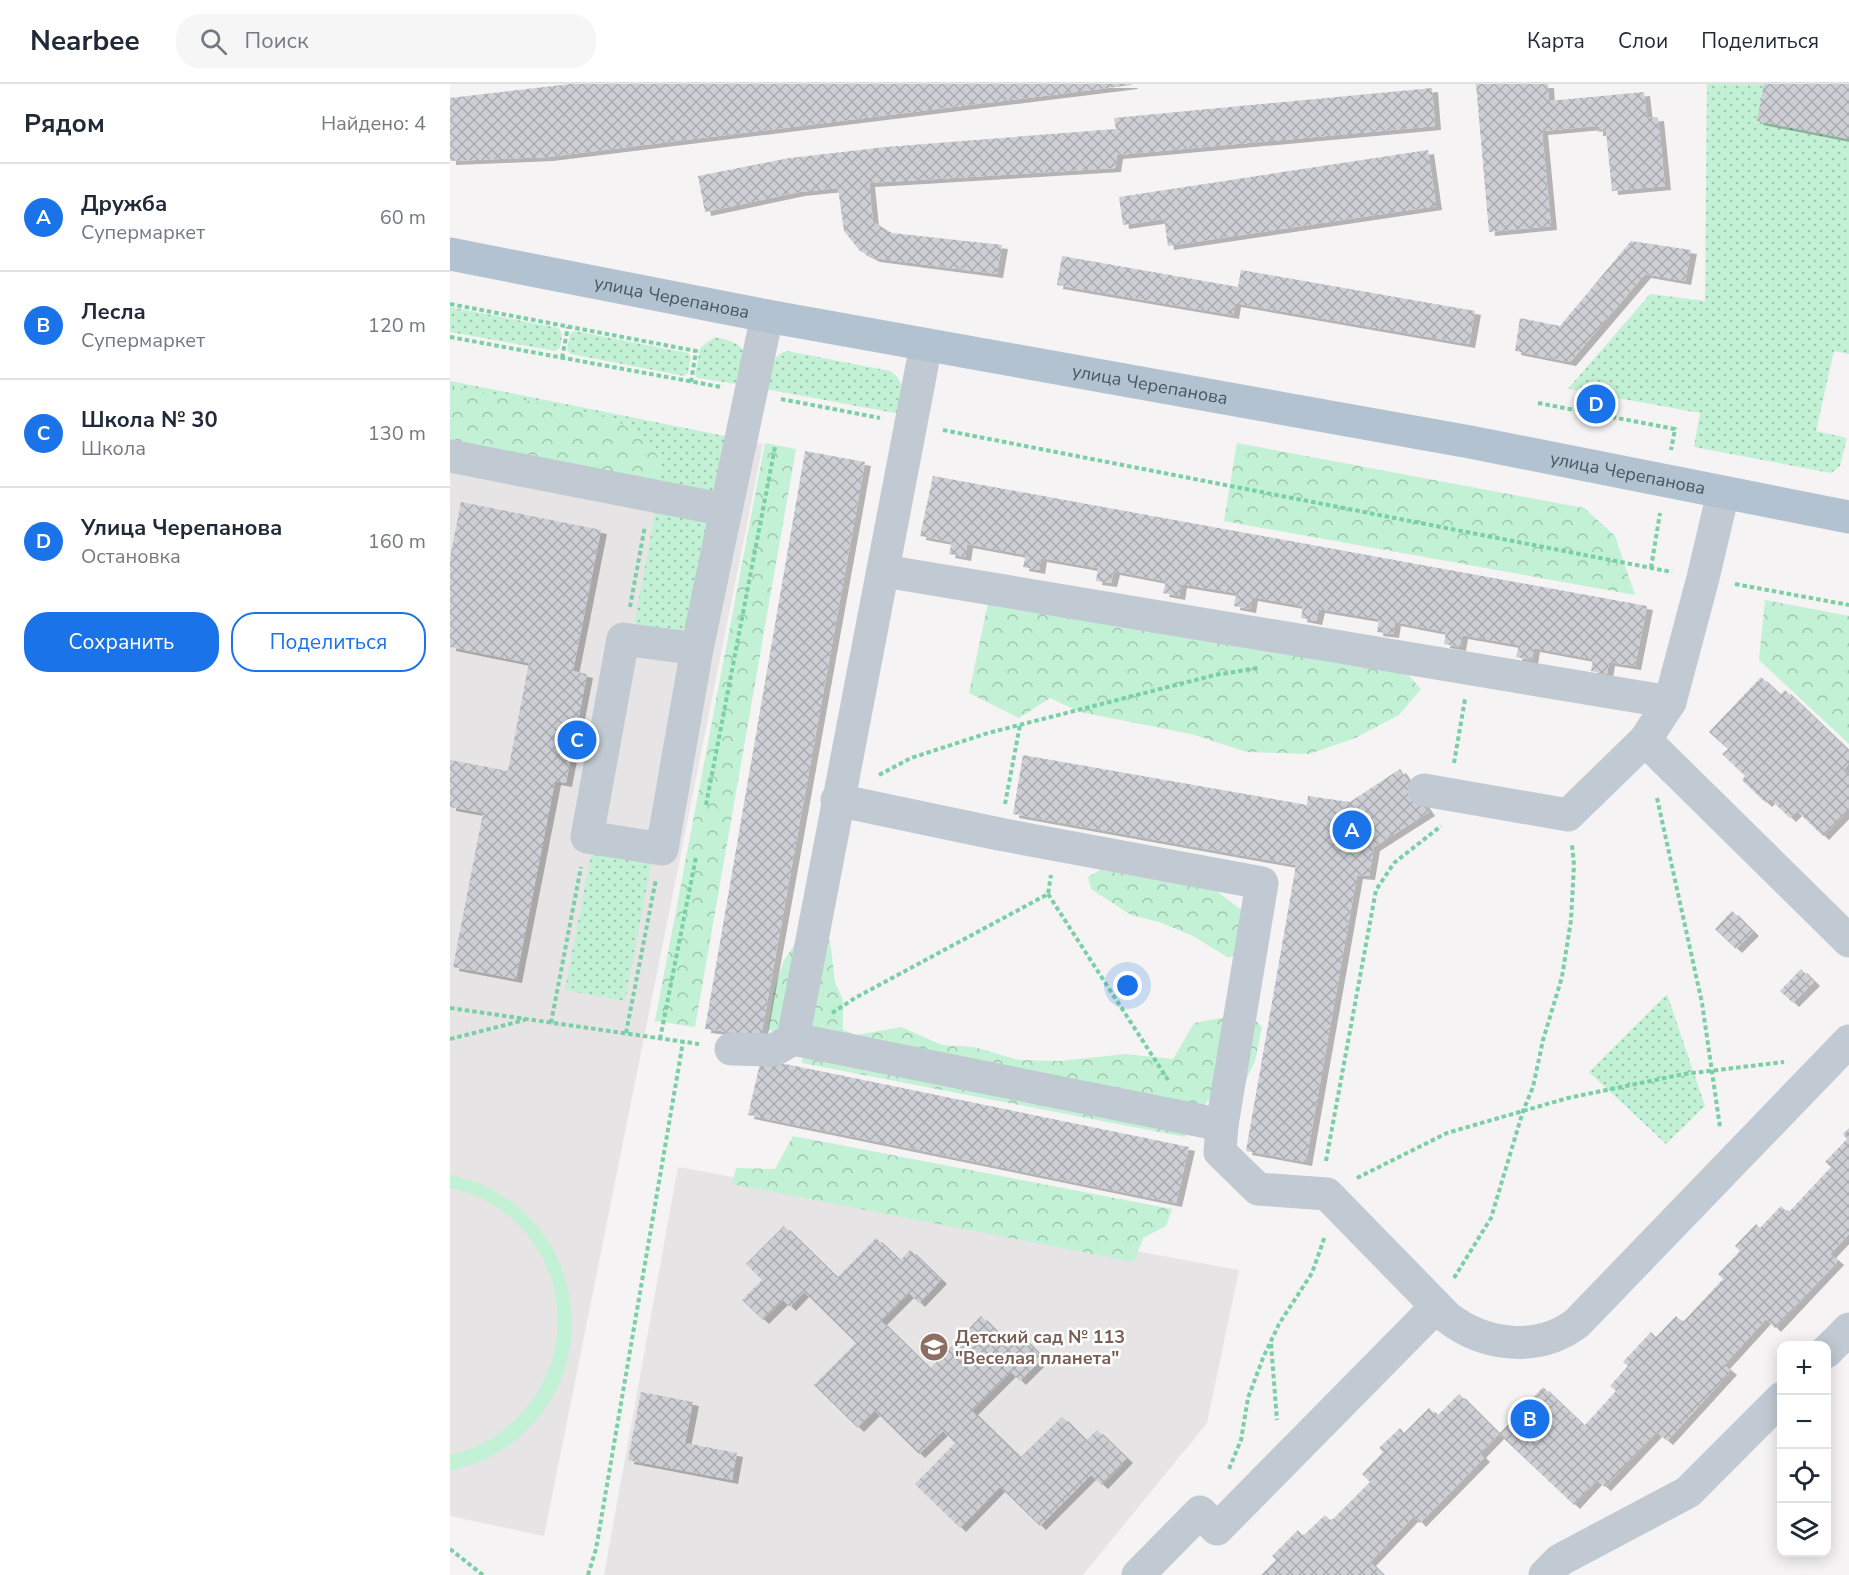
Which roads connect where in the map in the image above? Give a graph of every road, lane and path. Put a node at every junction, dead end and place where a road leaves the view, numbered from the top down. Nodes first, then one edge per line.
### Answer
1 (450, 254) edge
2 (450, 304) edge
3 (767, 316) junction
4 (568, 327) junction
5 (450, 337) edge
6 (926, 345) junction
7 (562, 358) junction
8 (691, 381) junction
9 (751, 392) junction
10 (785, 400) junction
11 (783, 411) dead end
12 (911, 424) junction
13 (776, 446) dead end
14 (450, 456) edge
15 (1723, 493) junction
16 (651, 496) junction
17 (726, 510) junction
18 (1849, 516) edge
19 (884, 571) junction
20 (1703, 578) junction
21 (1849, 605) edge
22 (624, 639) junction
23 (697, 649) junction
24 (1262, 668) dead end
25 (1470, 669) junction
26 (1670, 702) junction
27 (1020, 725) junction
28 (1645, 740) junction
29 (1424, 790) junction
30 (837, 800) junction
31 (705, 806) dead end
32 (1568, 815) junction
33 (999, 834) junction
34 (587, 837) junction
35 (1057, 845) junction
36 (662, 849) junction
37 (696, 853) dead end
38 (1048, 894) junction
39 (1849, 941) edge
40 (450, 1008) edge
41 (527, 1019) junction
42 (551, 1023) junction
43 (626, 1034) junction
44 (450, 1039) edge
45 (660, 1039) junction
46 (793, 1039) junction
47 (683, 1042) junction
48 (732, 1049) joint
49 (1841, 1049) edge
50 (1713, 1070) junction
51 (1523, 1111) junction
52 (1208, 1122) junction
53 (1725, 1169) junction
54 (1327, 1194) junction
55 (1436, 1307) junction
56 (1849, 1329) edge
57 (1271, 1341) junction
58 (1831, 1348) edge
59 (1777, 1403) edge
60 (1279, 1466) junction
61 (1200, 1512) junction
62 (450, 1549) edge
63 (483, 1575) edge
64 (588, 1575) edge
65 (1138, 1575) edge
66 (1545, 1575) edge

1 - 3 main road, улица Черепанова
2 - 4 path
3 - 6 main road, улица Черепанова
3 - 9 lane
4 - 7 path
4 - 8 path
5 - 7 path
6 - 12 lane
6 - 15 main road, улица Черепанова
7 - 8 path
8 - 9 path
9 - 10 path
9 - 17 lane
10 - 11 path
10 - 12 path
12 - 19 lane
12 - 20 path
13 - 31 path
14 - 16 lane
15 - 18 main road, улица Черепанова
15 - 20 lane
16 - 17 lane
16 - 22 path
17 - 23 lane
19 - 25 lane
19 - 30 lane
20 - 21 path
20 - 26 lane
22 - 23 lane
22 - 34 lane
23 - 36 lane
24 - 27 path
25 - 26 lane
25 - 29 path
26 - 28 lane
27 - 30 path
27 - 33 path
28 - 32 lane
28 - 39 lane
28 - 50 path
29 - 32 lane
29 - 54 path
30 - 33 lane
30 - 46 lane
32 - 51 path
33 - 35 lane
34 - 36 lane
34 - 42 path
35 - 38 path
35 - 52 lane
36 - 43 path
37 - 45 path
38 - 46 path
38 - 52 path
40 - 41 path
41 - 42 path
41 - 44 path
42 - 43 path
43 - 45 path
45 - 47 path
46 - 48 lane
46 - 52 lane
47 - 48 path
47 - 64 path
49 - 50 path
49 - 53 lane
50 - 51 path
50 - 53 path
51 - 54 path
51 - 55 path
52 - 54 lane
53 - 55 lane
54 - 55 lane
54 - 57 path
55 - 60 lane
56 - 58 lane
57 - 60 path
57 - 61 path
59 - 66 lane
60 - 61 lane
61 - 65 lane
62 - 63 path

